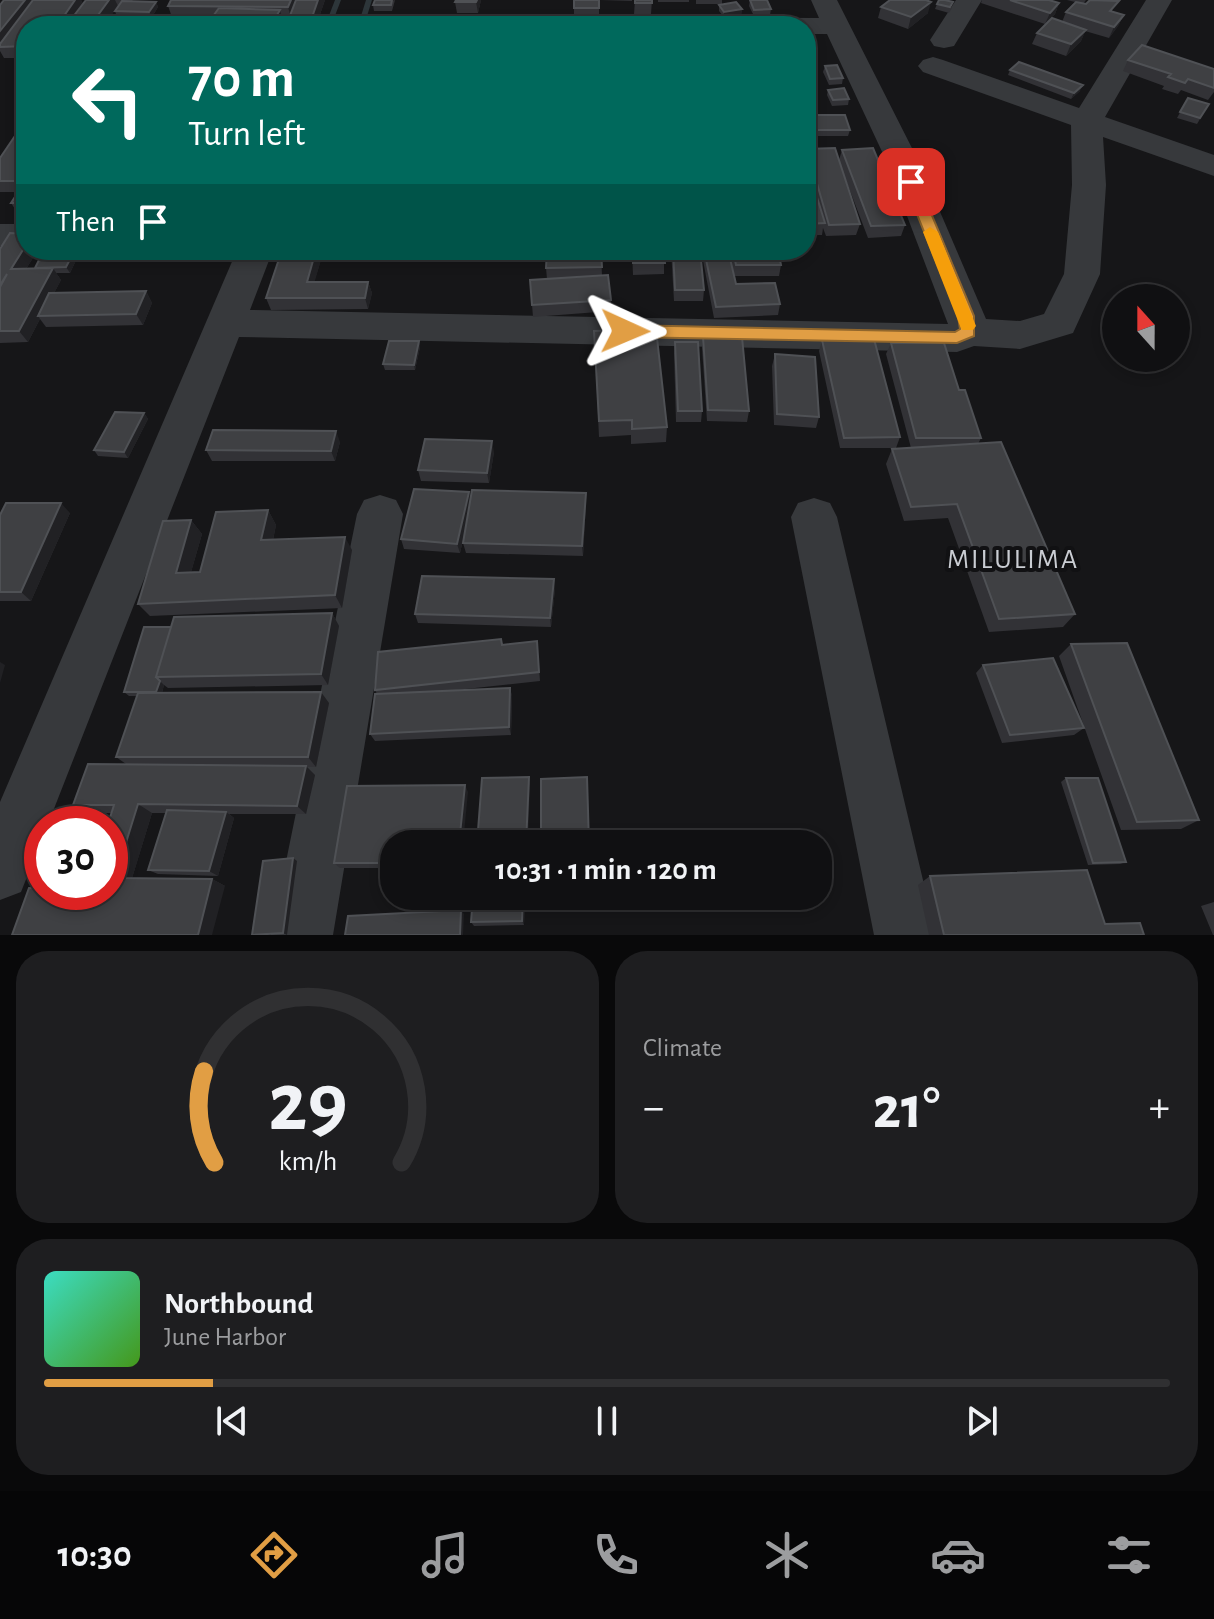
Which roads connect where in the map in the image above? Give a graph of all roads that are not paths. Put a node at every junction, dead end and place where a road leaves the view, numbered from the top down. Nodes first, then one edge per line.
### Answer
1 (969, 0) edge
2 (1159, 0) edge
3 (830, 13) edge
4 (353, 16) edge
5 (1086, 122) junction
6 (1214, 166) edge
7 (251, 260) edge
8 (226, 323) junction
9 (969, 332) junction
10 (380, 514) dead end
11 (814, 517) dead end
12 (0, 871) edge
13 (302, 935) edge
14 (905, 935) edge

1 - 5 street
2 - 5 street
3 - 4 street
3 - 9 street
5 - 6 street
5 - 9 street
7 - 8 street
8 - 9 street
8 - 12 street
10 - 13 street
11 - 14 street

